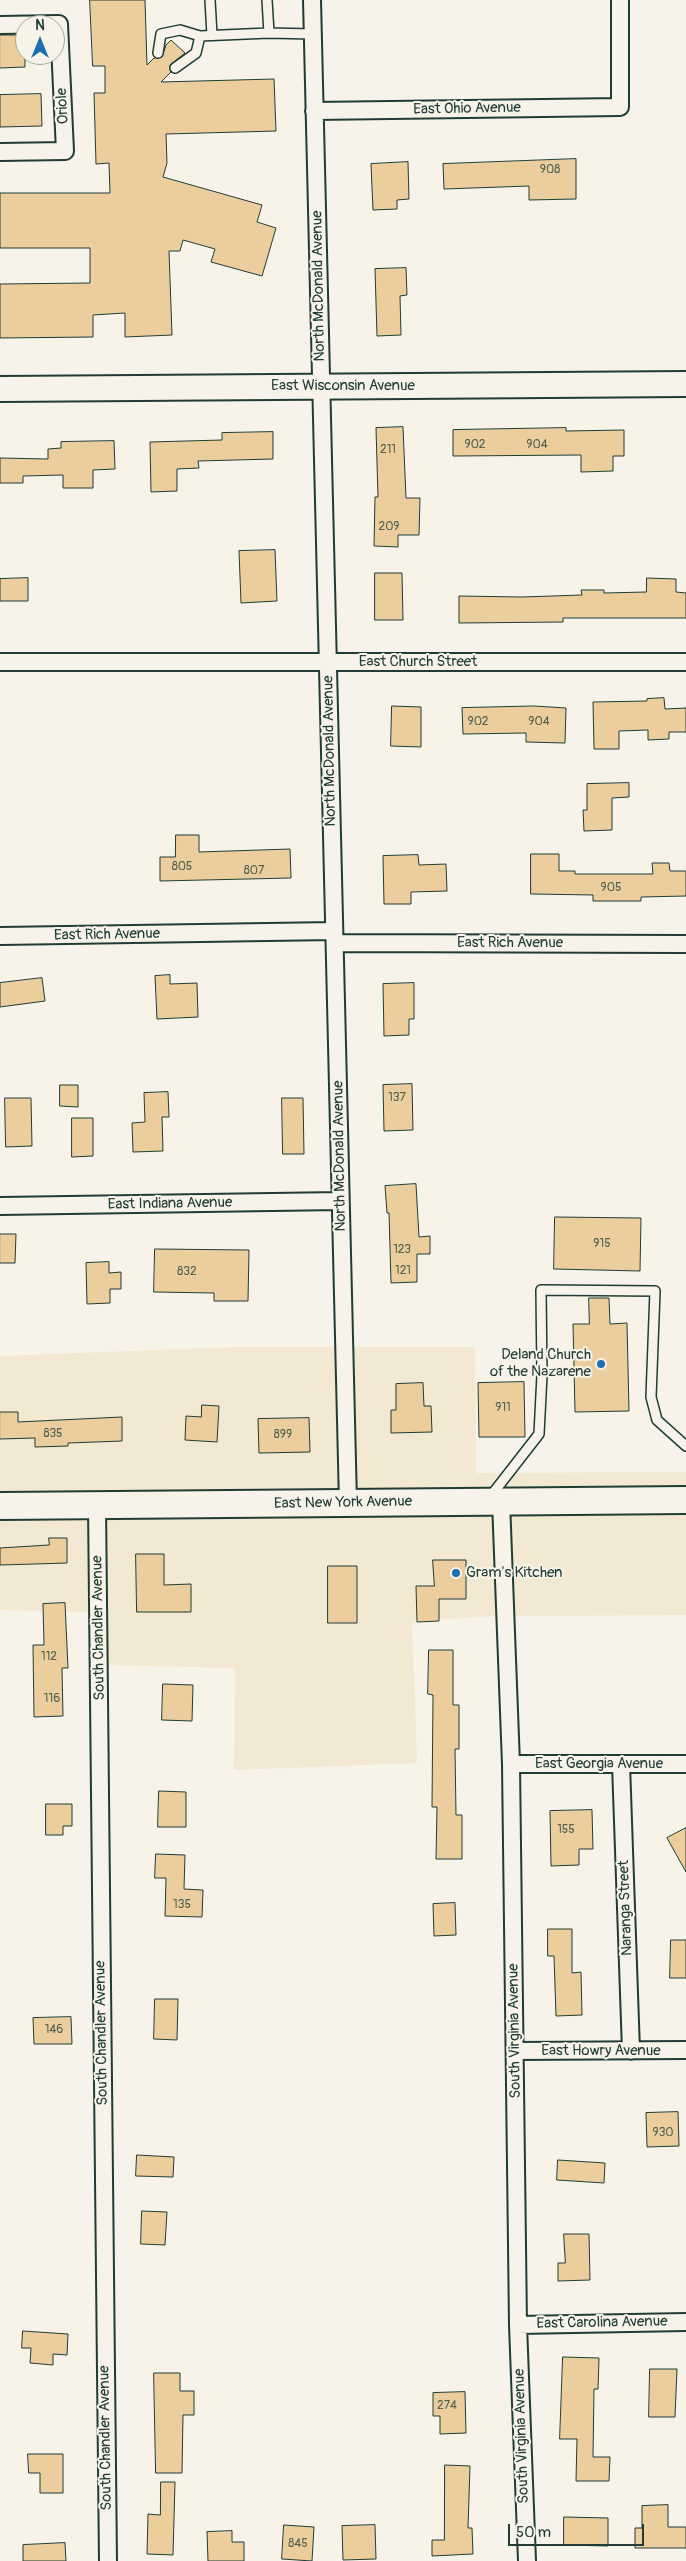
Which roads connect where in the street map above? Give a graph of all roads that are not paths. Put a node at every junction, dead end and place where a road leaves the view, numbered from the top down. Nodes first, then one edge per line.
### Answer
1 (210, 0) edge
2 (267, 0) edge
3 (312, 0) edge
4 (620, 0) edge
5 (0, 25) edge
6 (269, 33) junction
7 (313, 34) junction
8 (212, 35) junction
9 (200, 36) junction
10 (158, 53) dead end
11 (174, 68) dead end
12 (314, 111) junction
13 (0, 152) edge
14 (686, 384) edge
15 (321, 387) junction
16 (0, 389) edge
17 (0, 662) edge
18 (328, 662) junction
19 (686, 662) edge
20 (0, 936) edge
21 (334, 937) junction
22 (686, 944) edge
23 (340, 1201) junction
24 (0, 1206) edge
25 (686, 1446) edge
26 (686, 1500) edge
27 (494, 1501) junction
28 (348, 1503) junction
29 (97, 1505) junction
30 (0, 1506) edge
31 (511, 1764) junction
32 (622, 1764) junction
33 (686, 1764) edge
34 (686, 2050) edge
35 (515, 2051) junction
36 (631, 2051) junction
37 (686, 2322) edge
38 (518, 2324) junction
39 (108, 2561) edge
40 (527, 2561) edge

1 - 8 lane
2 - 6 lane
3 - 7 street, North McDonald Avenue
4 - 12 street, East Ohio Avenue
5 - 13 street, Oriole
6 - 7 lane
6 - 8 lane
7 - 12 street, North McDonald Avenue
8 - 9 lane
9 - 10 lane
9 - 11 lane
12 - 15 street, North McDonald Avenue
14 - 15 street, East Wisconsin Avenue
15 - 16 street, East Wisconsin Avenue
15 - 18 street, North McDonald Avenue
17 - 18 street, East Church Street
18 - 19 street, East Church Street
18 - 21 street, North McDonald Avenue
20 - 21 street, East Rich Avenue
21 - 22 street, East Rich Avenue
21 - 23 street, North McDonald Avenue
23 - 24 street, East Indiana Avenue
23 - 28 street, North McDonald Avenue
25 - 27 lane
26 - 27 main road, East New York Avenue
27 - 28 main road, East New York Avenue
27 - 31 street, South Virginia Avenue
28 - 29 main road, East New York Avenue
29 - 30 main road, East New York Avenue
29 - 39 street, South Chandler Avenue
31 - 32 street, East Georgia Avenue
31 - 35 street, South Virginia Avenue
32 - 33 street, East Georgia Avenue
32 - 36 street, Naranga Street
34 - 36 street, East Howry Avenue
35 - 36 street, East Howry Avenue
35 - 38 street, South Virginia Avenue
37 - 38 street, East Carolina Avenue
38 - 40 street, South Virginia Avenue

